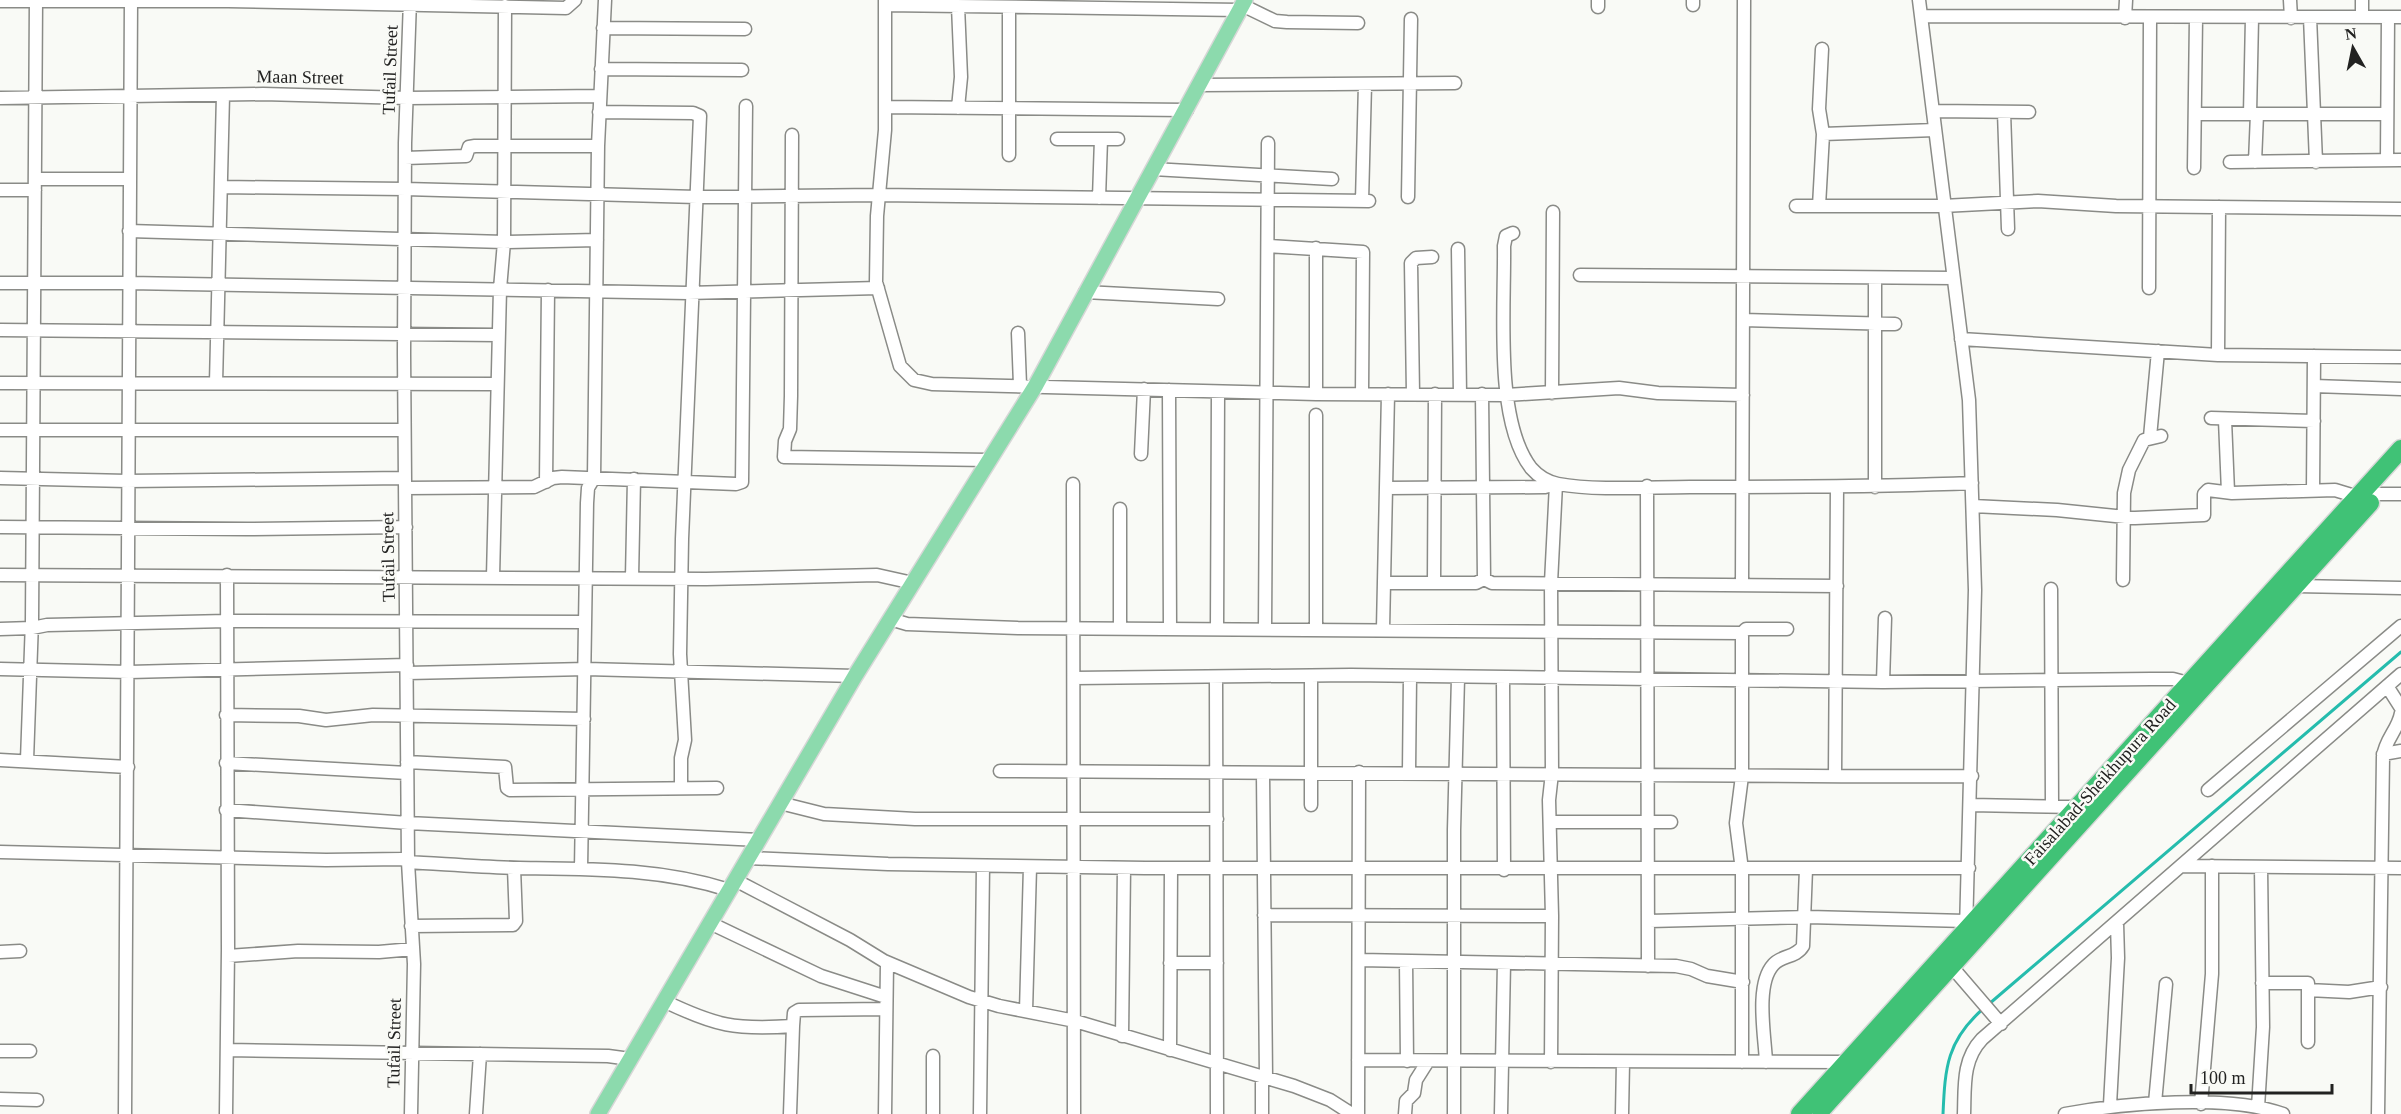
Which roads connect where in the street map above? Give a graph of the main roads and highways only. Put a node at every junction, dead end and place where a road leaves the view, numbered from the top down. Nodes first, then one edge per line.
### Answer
1 (1242, 5) edge
2 (2401, 449) edge
3 (2394, 478) edge
4 (1947, 962) junction
5 (1820, 1113) edge
6 (598, 1114) edge
7 (1800, 1114) edge

1 - 6 main road
2 - 3 highway, Faisalabad-Sheikhupura Road
3 - 4 highway, Faisalabad-Sheikhupura Road
3 - 4 highway, Faisalabad-Sheikhupura Road
4 - 5 highway, Faisalabad-Sheikhupura Road
4 - 7 highway, Faisalabad-Sheikhupura Road

